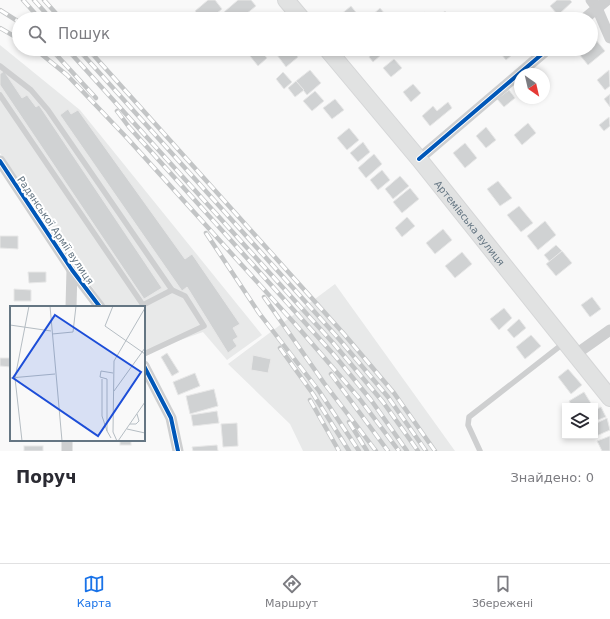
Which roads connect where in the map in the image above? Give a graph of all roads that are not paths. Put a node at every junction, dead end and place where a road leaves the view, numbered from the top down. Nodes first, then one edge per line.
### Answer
1 (286, 0) edge
2 (607, 0) edge
3 (594, 4) edge
4 (296, 12) edge
5 (598, 12) edge
6 (610, 38) edge
7 (333, 56) edge
8 (540, 56) edge
9 (0, 66) edge
10 (0, 95) edge
11 (419, 159) junction
12 (0, 161) edge
13 (72, 270) junction
14 (172, 290) junction
15 (71, 306) edge
16 (99, 306) edge
17 (610, 330) edge
18 (571, 348) junction
19 (145, 354) edge
20 (145, 368) edge
21 (610, 398) edge
22 (178, 451) edge
23 (480, 451) edge

1 - 4 main road
2 - 3 street
5 - 6 street
7 - 11 main road, Артемівська вулиця
8 - 11 street
9 - 14 lane
10 - 14 lane
11 - 18 main road, Артемівська вулиця
12 - 13 street, Радянської Армії вулиця
13 - 15 street
13 - 16 street, Радянської Армії вулиця
14 - 19 lane
17 - 18 street
18 - 21 main road, Артемівська вулиця
18 - 23 lane
20 - 22 street

